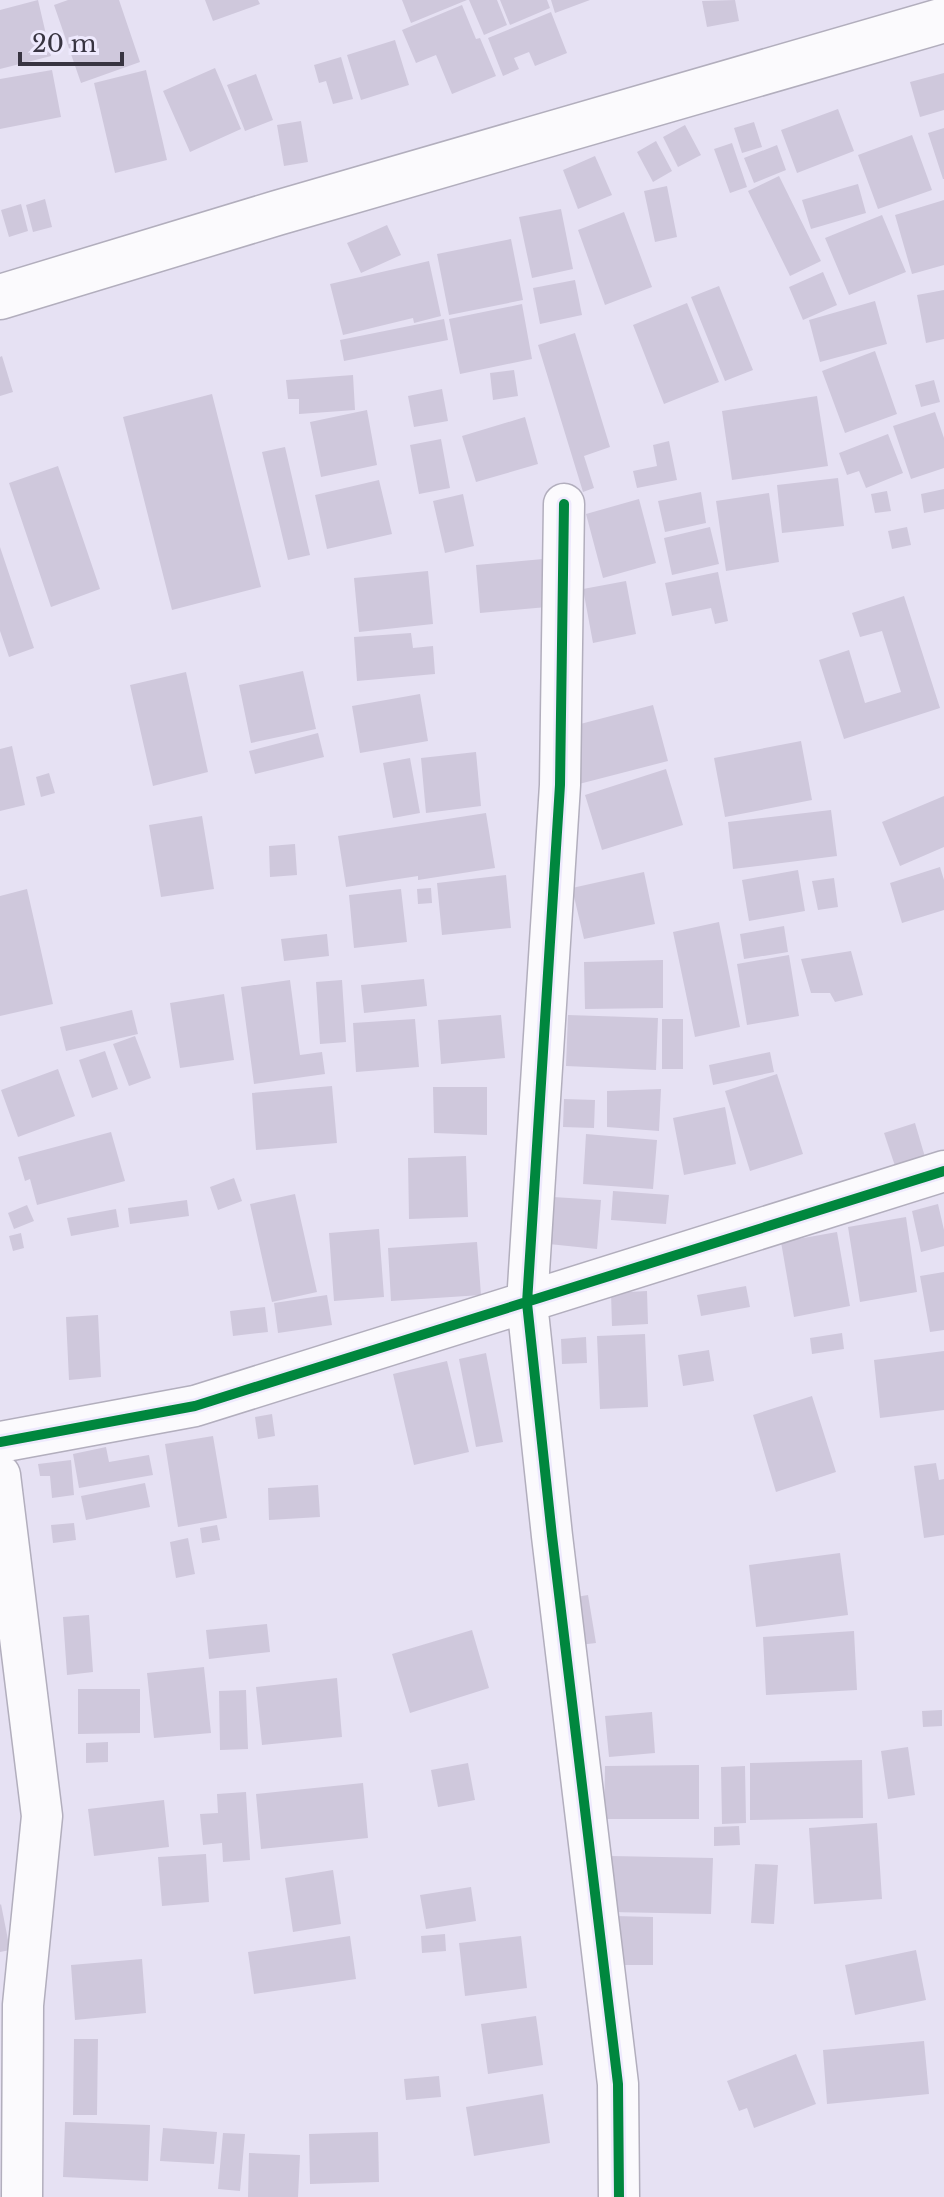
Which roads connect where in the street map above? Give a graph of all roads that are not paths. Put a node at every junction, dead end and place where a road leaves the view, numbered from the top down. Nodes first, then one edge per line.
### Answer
1 (944, 20) edge
2 (0, 297) edge
3 (564, 504) dead end
4 (944, 1171) edge
5 (527, 1303) junction
6 (0, 1442) edge
7 (0, 1475) edge
8 (22, 2197) edge
9 (619, 2197) edge

1 - 2 main road
3 - 5 street
4 - 5 street
5 - 6 street
5 - 9 street
7 - 8 street

